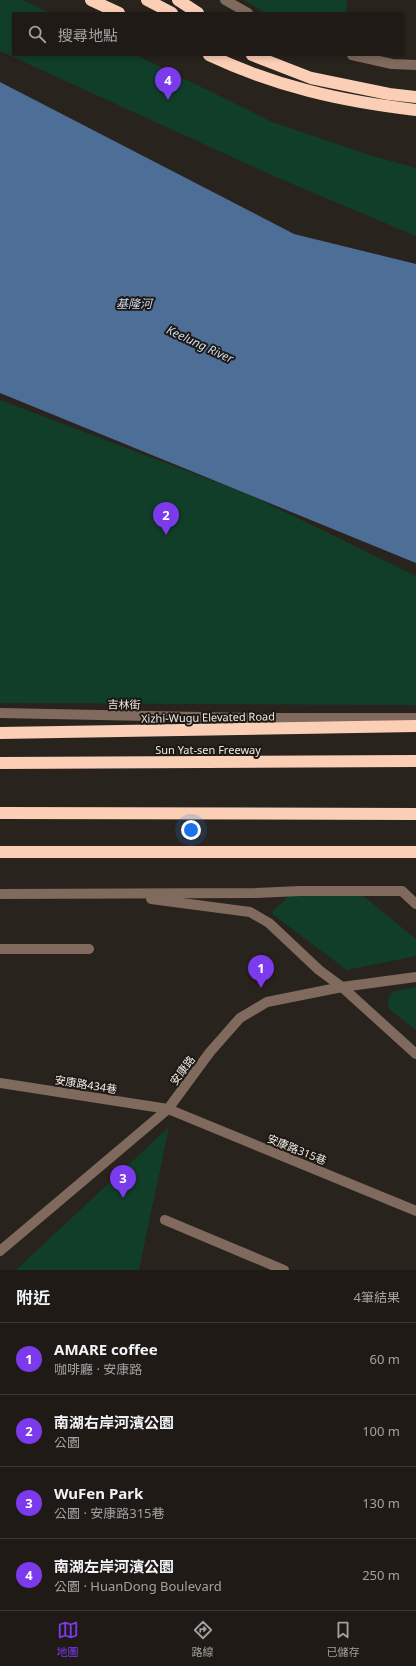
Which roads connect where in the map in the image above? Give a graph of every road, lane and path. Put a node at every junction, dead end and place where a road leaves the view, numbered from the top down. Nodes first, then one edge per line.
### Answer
1 (91, 0) edge
2 (178, 0) edge
3 (225, 0) edge
4 (152, 3) edge
5 (117, 12) edge
6 (170, 12) edge
7 (196, 12) edge
8 (246, 12) edge
9 (211, 56) edge
10 (255, 56) edge
11 (270, 56) edge
12 (356, 56) edge
13 (416, 65) edge
14 (311, 78) junction
15 (416, 97) edge
16 (416, 110) edge
17 (0, 713) edge
18 (416, 718) edge
19 (416, 726) edge
20 (0, 733) edge
21 (416, 761) edge
22 (0, 763) edge
23 (0, 813) edge
24 (416, 814) edge
25 (0, 852) edge
26 (416, 852) edge
27 (106, 893) junction
28 (0, 894) edge
29 (416, 904) edge
30 (0, 949) edge
31 (89, 949) dead end
32 (416, 977) edge
33 (342, 988) junction
34 (416, 1054) edge
35 (0, 1083) edge
36 (168, 1109) junction
37 (416, 1211) edge
38 (165, 1220) dead end
39 (0, 1251) edge
40 (284, 1270) edge

1 - 5 highway
2 - 7 highway
3 - 8 street
4 - 6 highway
9 - 16 highway
10 - 14 highway
11 - 14 highway
12 - 13 street
14 - 15 highway
17 - 18 street, 吉林街
19 - 20 highway, Xizhi-Wugu Elevated Road
21 - 22 highway, Sun Yat-sen Freeway
23 - 24 highway
25 - 26 highway
27 - 28 street
27 - 29 street
27 - 33 street
30 - 31 street
32 - 33 street, 安康路
33 - 34 street
33 - 36 street, 安康路
35 - 36 street, 安康路434巷
36 - 37 street, 安康路315巷
36 - 39 street, 安康路
38 - 40 street

